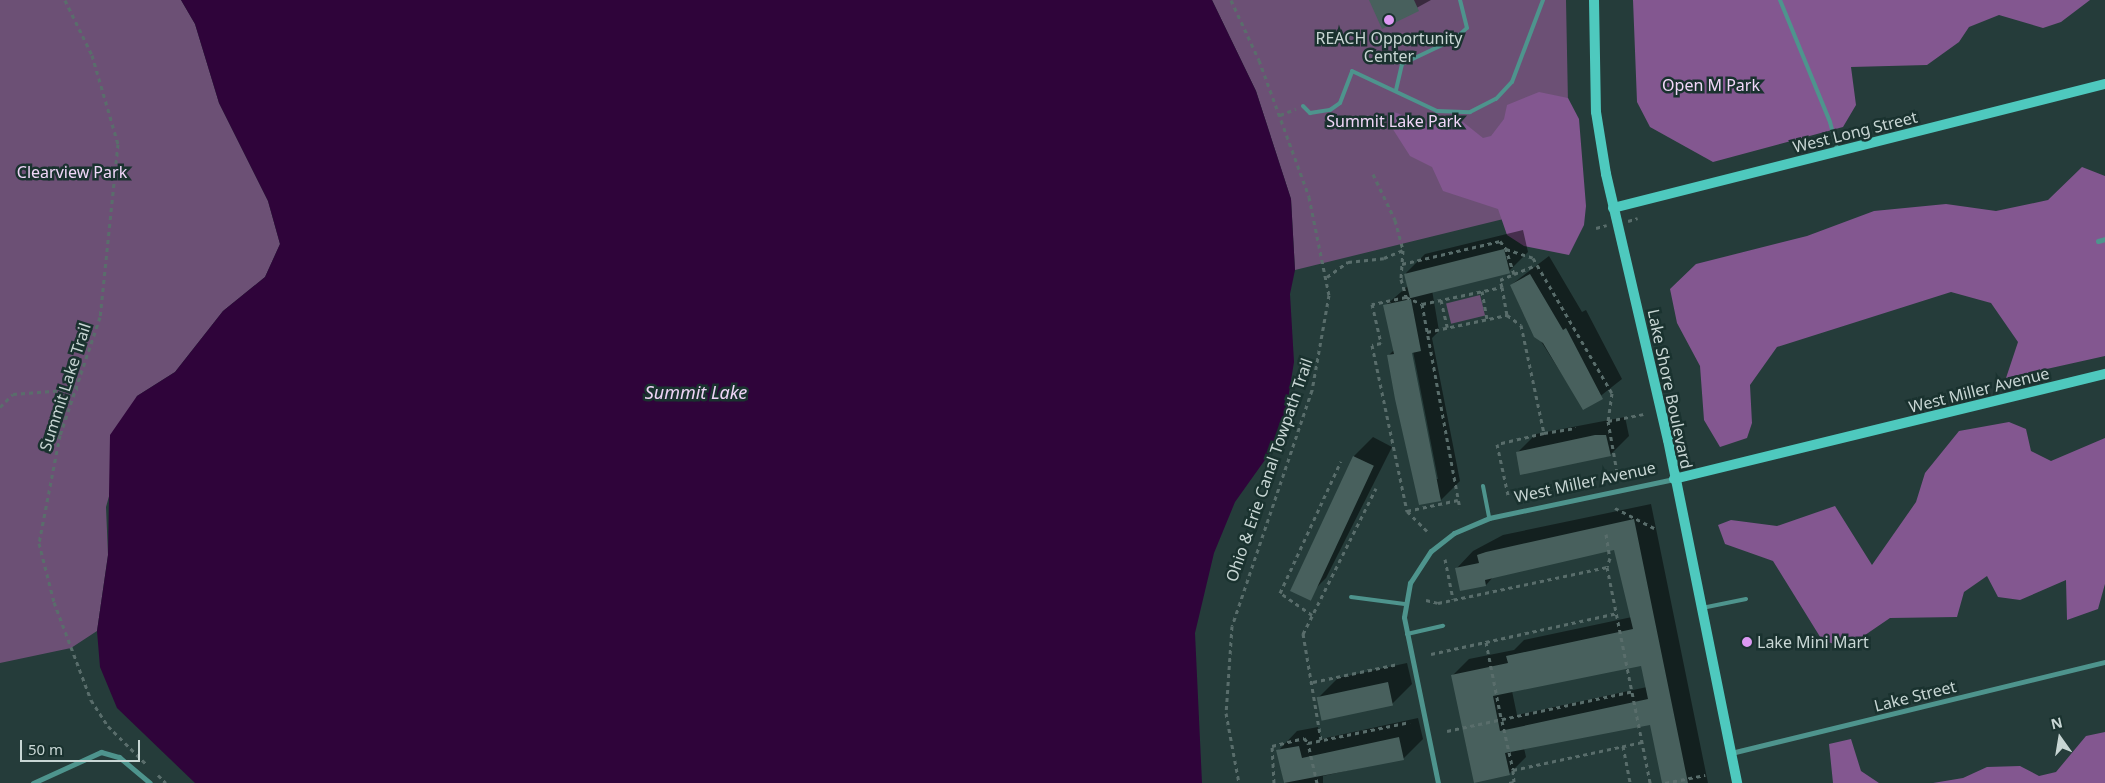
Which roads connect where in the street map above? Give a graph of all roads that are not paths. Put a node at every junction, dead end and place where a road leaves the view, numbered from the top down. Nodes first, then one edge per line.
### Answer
1 (1460, 0) edge
2 (1543, 0) edge
3 (1594, 0) edge
4 (1780, 0) edge
5 (2105, 84) edge
6 (1396, 90) junction
7 (1303, 106) road end
8 (1837, 152) junction
9 (1613, 208) junction
10 (2105, 239) edge
11 (2098, 241) dead end
12 (2105, 374) edge
13 (1674, 479) junction
14 (1482, 486) dead end
15 (1489, 518) junction
16 (1351, 597) dead end
17 (1746, 599) dead end
18 (1405, 604) junction
19 (1700, 608) junction
20 (1443, 626) dead end
21 (1408, 634) junction
22 (2105, 662) edge
23 (1731, 753) junction
24 (33, 783) edge
25 (150, 783) edge
26 (1438, 783) edge
27 (1737, 783) edge

1 - 6 lane
2 - 6 lane
3 - 9 street, Lake Shore Boulevard
4 - 8 lane
5 - 8 street, West Long Street
6 - 7 lane
8 - 9 street, West Long Street
9 - 13 street, Lake Shore Boulevard
10 - 11 street
12 - 13 street, West Miller Avenue
13 - 15 street, West Miller Avenue
13 - 19 street, Lake Shore Boulevard
14 - 15 lane
15 - 18 street, West Miller Avenue
16 - 18 lane
17 - 19 lane
18 - 21 street, West Miller Avenue
19 - 23 street, Lake Shore Boulevard
20 - 21 lane
21 - 26 street, West Miller Avenue
22 - 23 street, Lake Street
23 - 27 street, Lake Shore Boulevard
24 - 25 street

